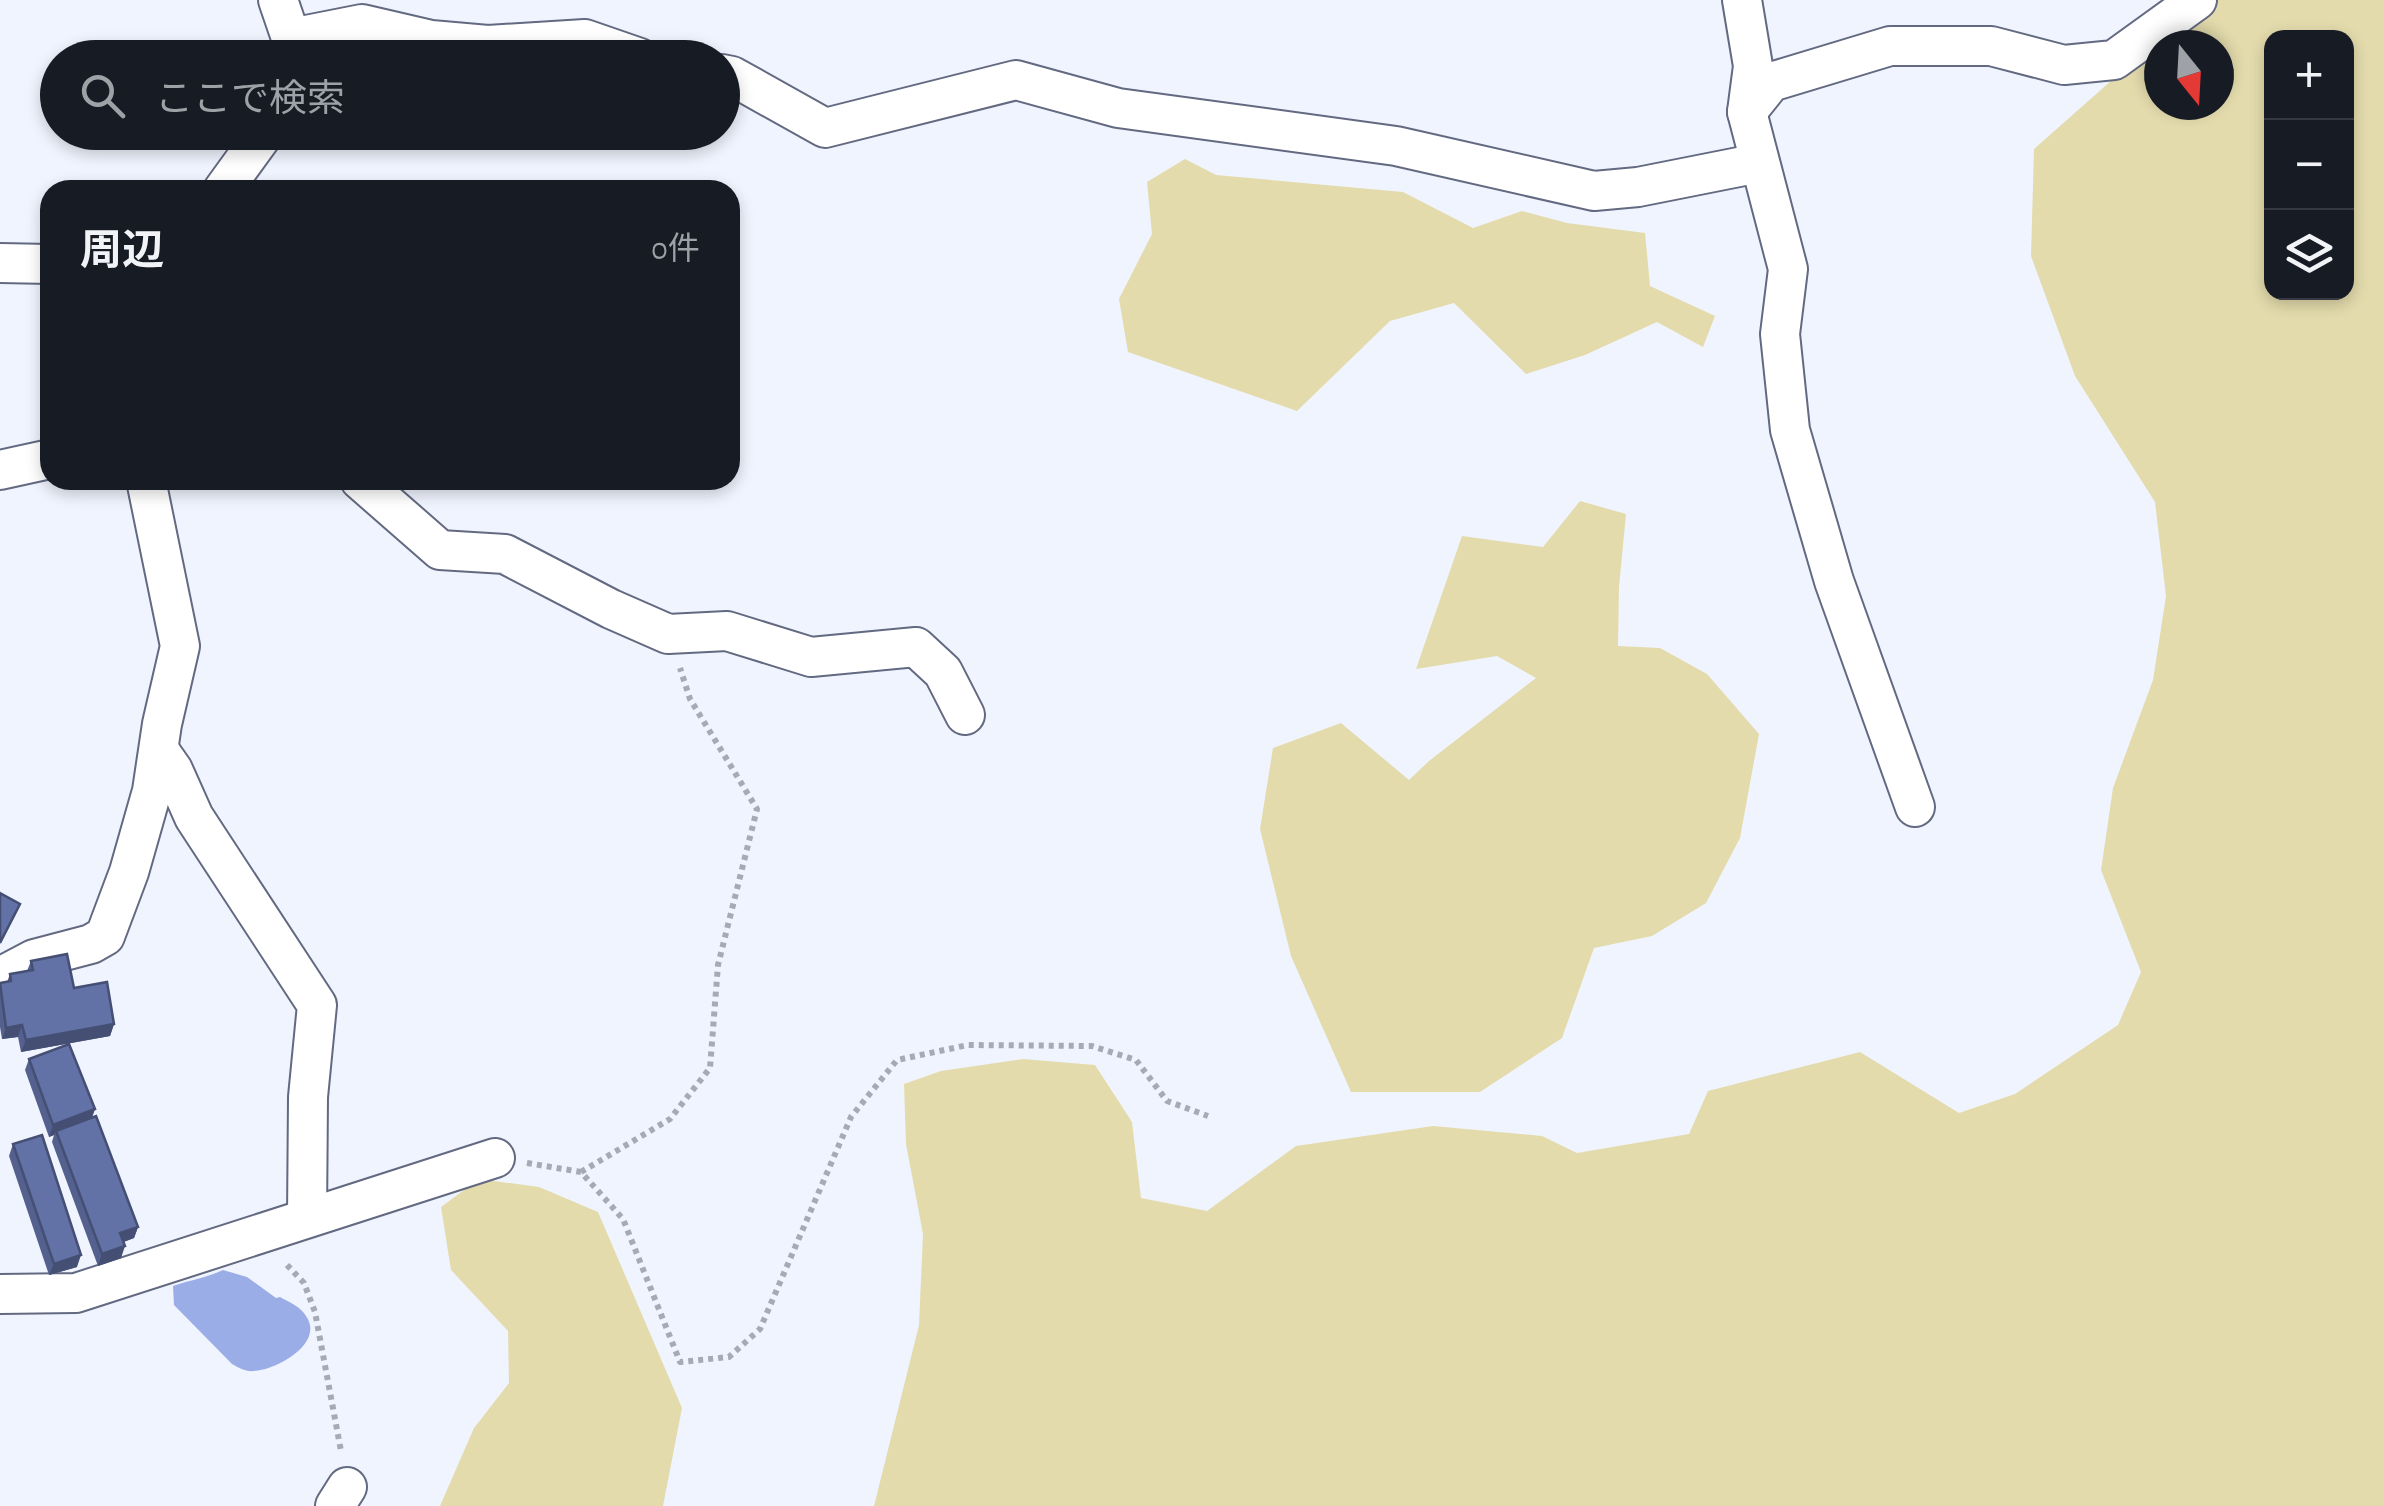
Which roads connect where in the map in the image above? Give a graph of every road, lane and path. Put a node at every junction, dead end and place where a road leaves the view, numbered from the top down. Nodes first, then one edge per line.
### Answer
1 (278, 0) edge
2 (1742, 0) edge
3 (2198, 0) edge
4 (288, 40) edge
5 (314, 40) edge
6 (432, 40) edge
7 (740, 80) edge
8 (1747, 112) junction
9 (252, 150) edge
10 (1759, 164) junction
11 (230, 180) edge
12 (0, 262) edge
13 (40, 264) edge
14 (40, 460) edge
15 (0, 470) edge
16 (148, 490) edge
17 (371, 490) edge
18 (668, 634) junction
19 (965, 715) dead end
20 (158, 750) junction
21 (1915, 807) dead end
22 (0, 977) edge
23 (1208, 1116) dead end
24 (495, 1158) joint
25 (581, 1172) junction
26 (307, 1218) junction
27 (264, 1232) junction
28 (0, 1294) edge
29 (341, 1496) edge

1 - 4 street
2 - 8 street
3 - 8 street
5 - 6 street
7 - 10 street
8 - 10 street
9 - 11 street
10 - 21 street
12 - 13 street
14 - 15 street
16 - 20 street
17 - 18 street
18 - 19 street
18 - 25 path
20 - 22 street
20 - 26 street
23 - 25 path
24 - 25 path
24 - 26 street
26 - 27 street
27 - 28 street
27 - 29 path

